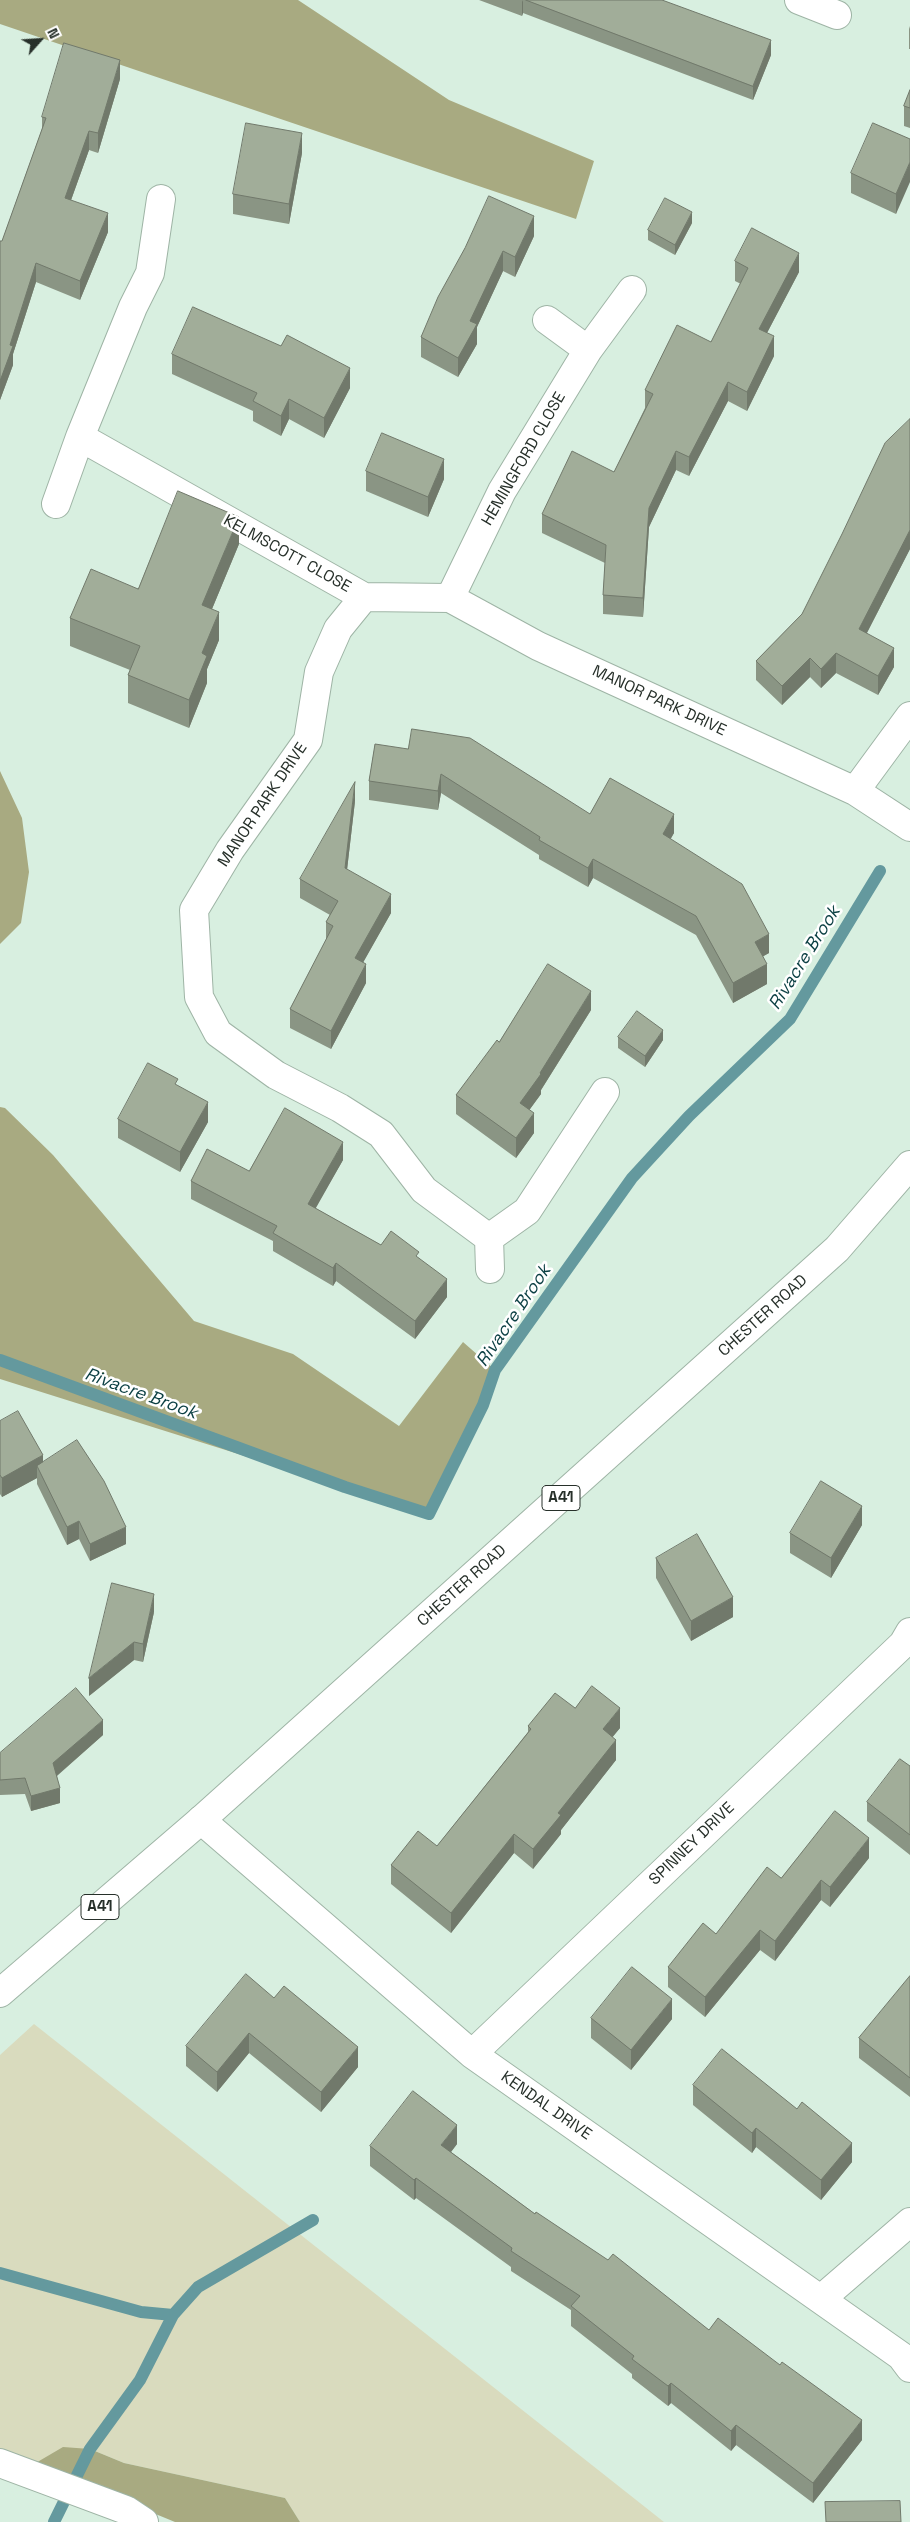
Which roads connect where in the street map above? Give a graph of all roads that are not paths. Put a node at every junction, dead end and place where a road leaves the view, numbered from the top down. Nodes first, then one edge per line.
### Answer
1 (799, 0) edge
2 (837, 15) dead end
3 (161, 199) dead end
4 (632, 290) dead end
5 (547, 320) dead end
6 (588, 350) junction
7 (80, 437) junction
8 (56, 504) dead end
9 (364, 597) junction
10 (450, 598) junction
11 (910, 716) edge
12 (855, 791) junction
13 (910, 827) edge
14 (605, 1092) dead end
15 (910, 1165) edge
16 (488, 1238) junction
17 (490, 1269) dead end
18 (908, 1642) edge
19 (201, 1820) junction
20 (0, 1993) edge
21 (472, 2054) junction
22 (910, 2222) edge
23 (821, 2299) junction
24 (910, 2368) edge
25 (0, 2463) edge
26 (144, 2522) edge

1 - 2 street
3 - 7 street
4 - 6 street, HEMINGFORD CLOSE
5 - 6 street
6 - 10 street, HEMINGFORD CLOSE
7 - 8 street
7 - 9 street, KELMSCOTT CLOSE
9 - 10 street, MANOR PARK DRIVE
9 - 16 street, MANOR PARK DRIVE
10 - 12 street, MANOR PARK DRIVE
11 - 12 street
12 - 13 street, MANOR PARK DRIVE
14 - 16 street
15 - 19 street, CHESTER ROAD / A41
16 - 17 street
18 - 21 street, SPINNEY DRIVE
19 - 20 street, CHESTER ROAD / A41
19 - 21 street, KENDAL DRIVE
21 - 23 street, KENDAL DRIVE
22 - 23 street
23 - 24 street, KENDAL DRIVE
25 - 26 street

